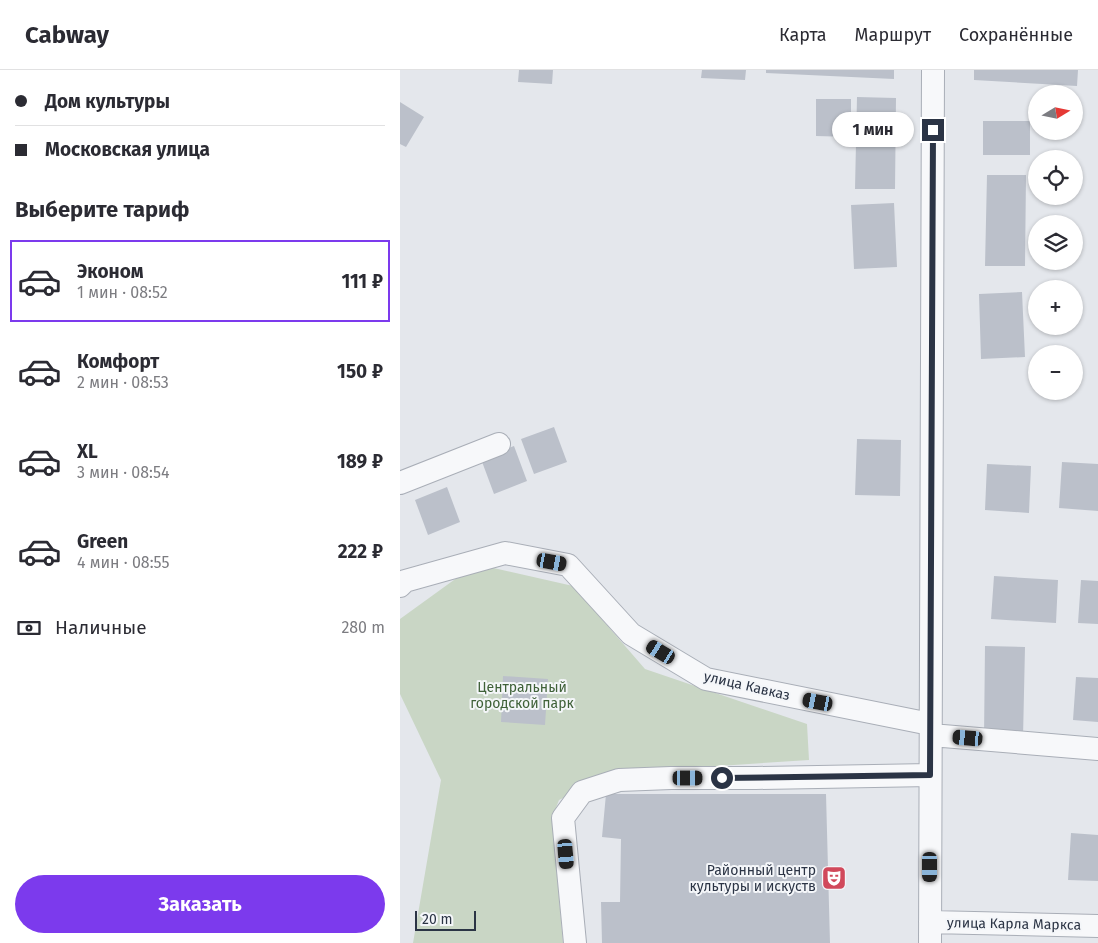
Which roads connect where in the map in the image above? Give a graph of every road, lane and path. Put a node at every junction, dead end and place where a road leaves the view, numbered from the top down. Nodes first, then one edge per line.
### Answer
1 (933, 70) edge
2 (499, 444) dead end
3 (400, 483) edge
4 (400, 586) edge
5 (930, 730) junction
6 (1098, 749) edge
7 (930, 775) junction
8 (1098, 926) edge
9 (930, 932) edge
10 (575, 943) edge

1 - 5 street
2 - 3 street
4 - 5 street, улица Кавказ
5 - 6 street, улица Кавказ
5 - 7 street
7 - 9 street
7 - 10 street
8 - 9 street, улица Карла Маркса

